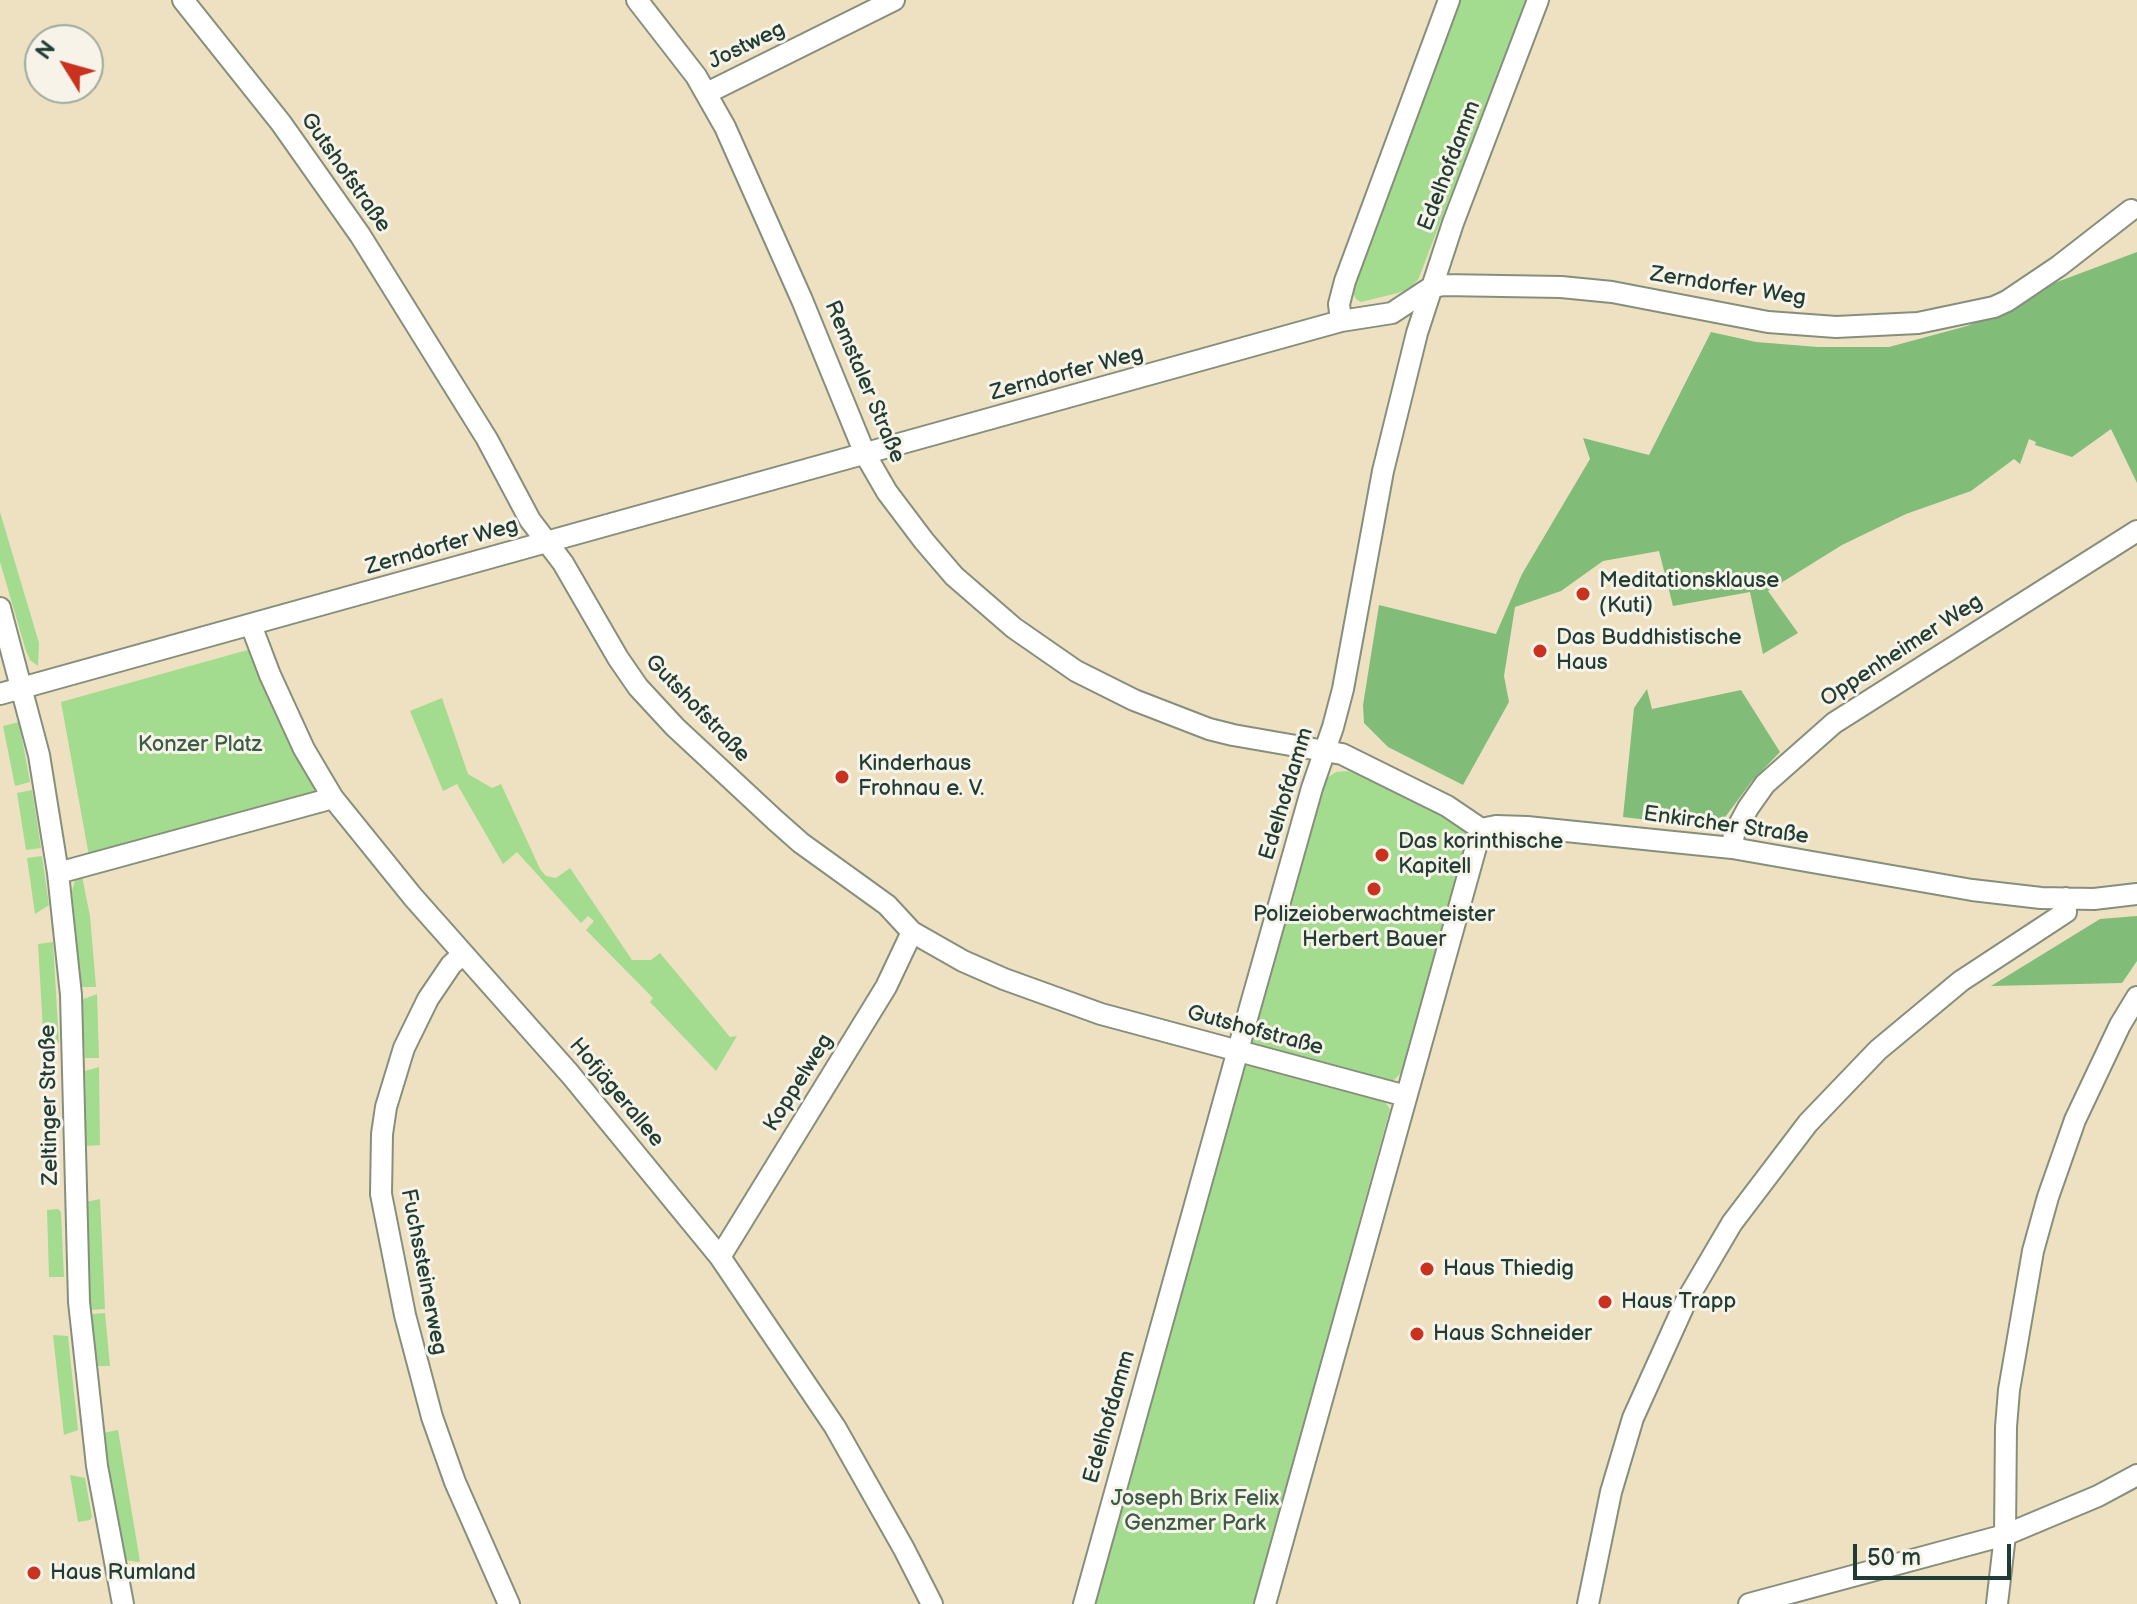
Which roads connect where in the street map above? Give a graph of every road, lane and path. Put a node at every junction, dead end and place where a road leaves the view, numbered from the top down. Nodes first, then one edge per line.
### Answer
1 (183, 0) edge
2 (637, 0) edge
3 (894, 0) edge
4 (1449, 0) edge
5 (1538, 0) edge
6 (707, 93) junction
7 (2131, 210) dead end
8 (1430, 288) junction
9 (1341, 321) junction
10 (865, 454) junction
11 (2137, 531) edge
12 (546, 542) junction
13 (0, 608) edge
14 (251, 625) junction
15 (23, 688) junction
16 (0, 694) edge
17 (1326, 751) junction
18 (333, 798) junction
19 (1481, 829) junction
20 (1732, 848) junction
21 (58, 873) junction
22 (2137, 894) edge
23 (2066, 898) junction
24 (912, 932) junction
25 (463, 954) junction
26 (2137, 997) edge
27 (1238, 1050) junction
28 (1406, 1096) junction
29 (720, 1257) junction
30 (2137, 1475) edge
31 (2005, 1535) junction
32 (123, 1604) edge
33 (509, 1604) edge
34 (932, 1604) edge
35 (1084, 1604) edge
36 (1265, 1604) edge
37 (1588, 1604) edge
38 (1749, 1604) edge
39 (1997, 1604) edge

1 - 12 street, Gutshofstraße
2 - 6 street, Remstaler Straße
3 - 6 street, Jostweg
4 - 9 street
5 - 8 street, Edelhofdamm
6 - 10 street, Remstaler Straße
7 - 8 street, Zerndorfer Weg
8 - 9 street, Zerndorfer Weg
8 - 17 street, Edelhofdamm
9 - 10 street, Zerndorfer Weg
10 - 12 street, Zerndorfer Weg
10 - 17 street, Remstaler Straße
11 - 20 street, Oppenheimer Weg
12 - 14 street, Zerndorfer Weg
12 - 24 street, Gutshofstraße
13 - 15 street, Zeltinger Straße
14 - 15 street, Zerndorfer Weg
14 - 18 street, Hofjägerallee
15 - 16 street, Zerndorfer Weg
15 - 21 street, Zeltinger Straße
17 - 19 street
17 - 27 street, Edelhofdamm
18 - 21 street
18 - 25 street, Hofjägerallee
19 - 20 street, Enkircher Straße
19 - 28 street
20 - 23 street, Enkircher Straße
21 - 32 street, Zeltinger Straße
22 - 23 street, Enkircher Straße
23 - 37 street
24 - 27 street, Gutshofstraße
24 - 29 street, Koppelweg
25 - 29 street, Hofjägerallee
25 - 33 street, Fuchssteinerweg
26 - 31 street
27 - 28 street, Gutshofstraße
27 - 35 street, Edelhofdamm
28 - 36 street
29 - 34 street, Hofjägerallee
30 - 31 street
31 - 38 street
31 - 39 street

